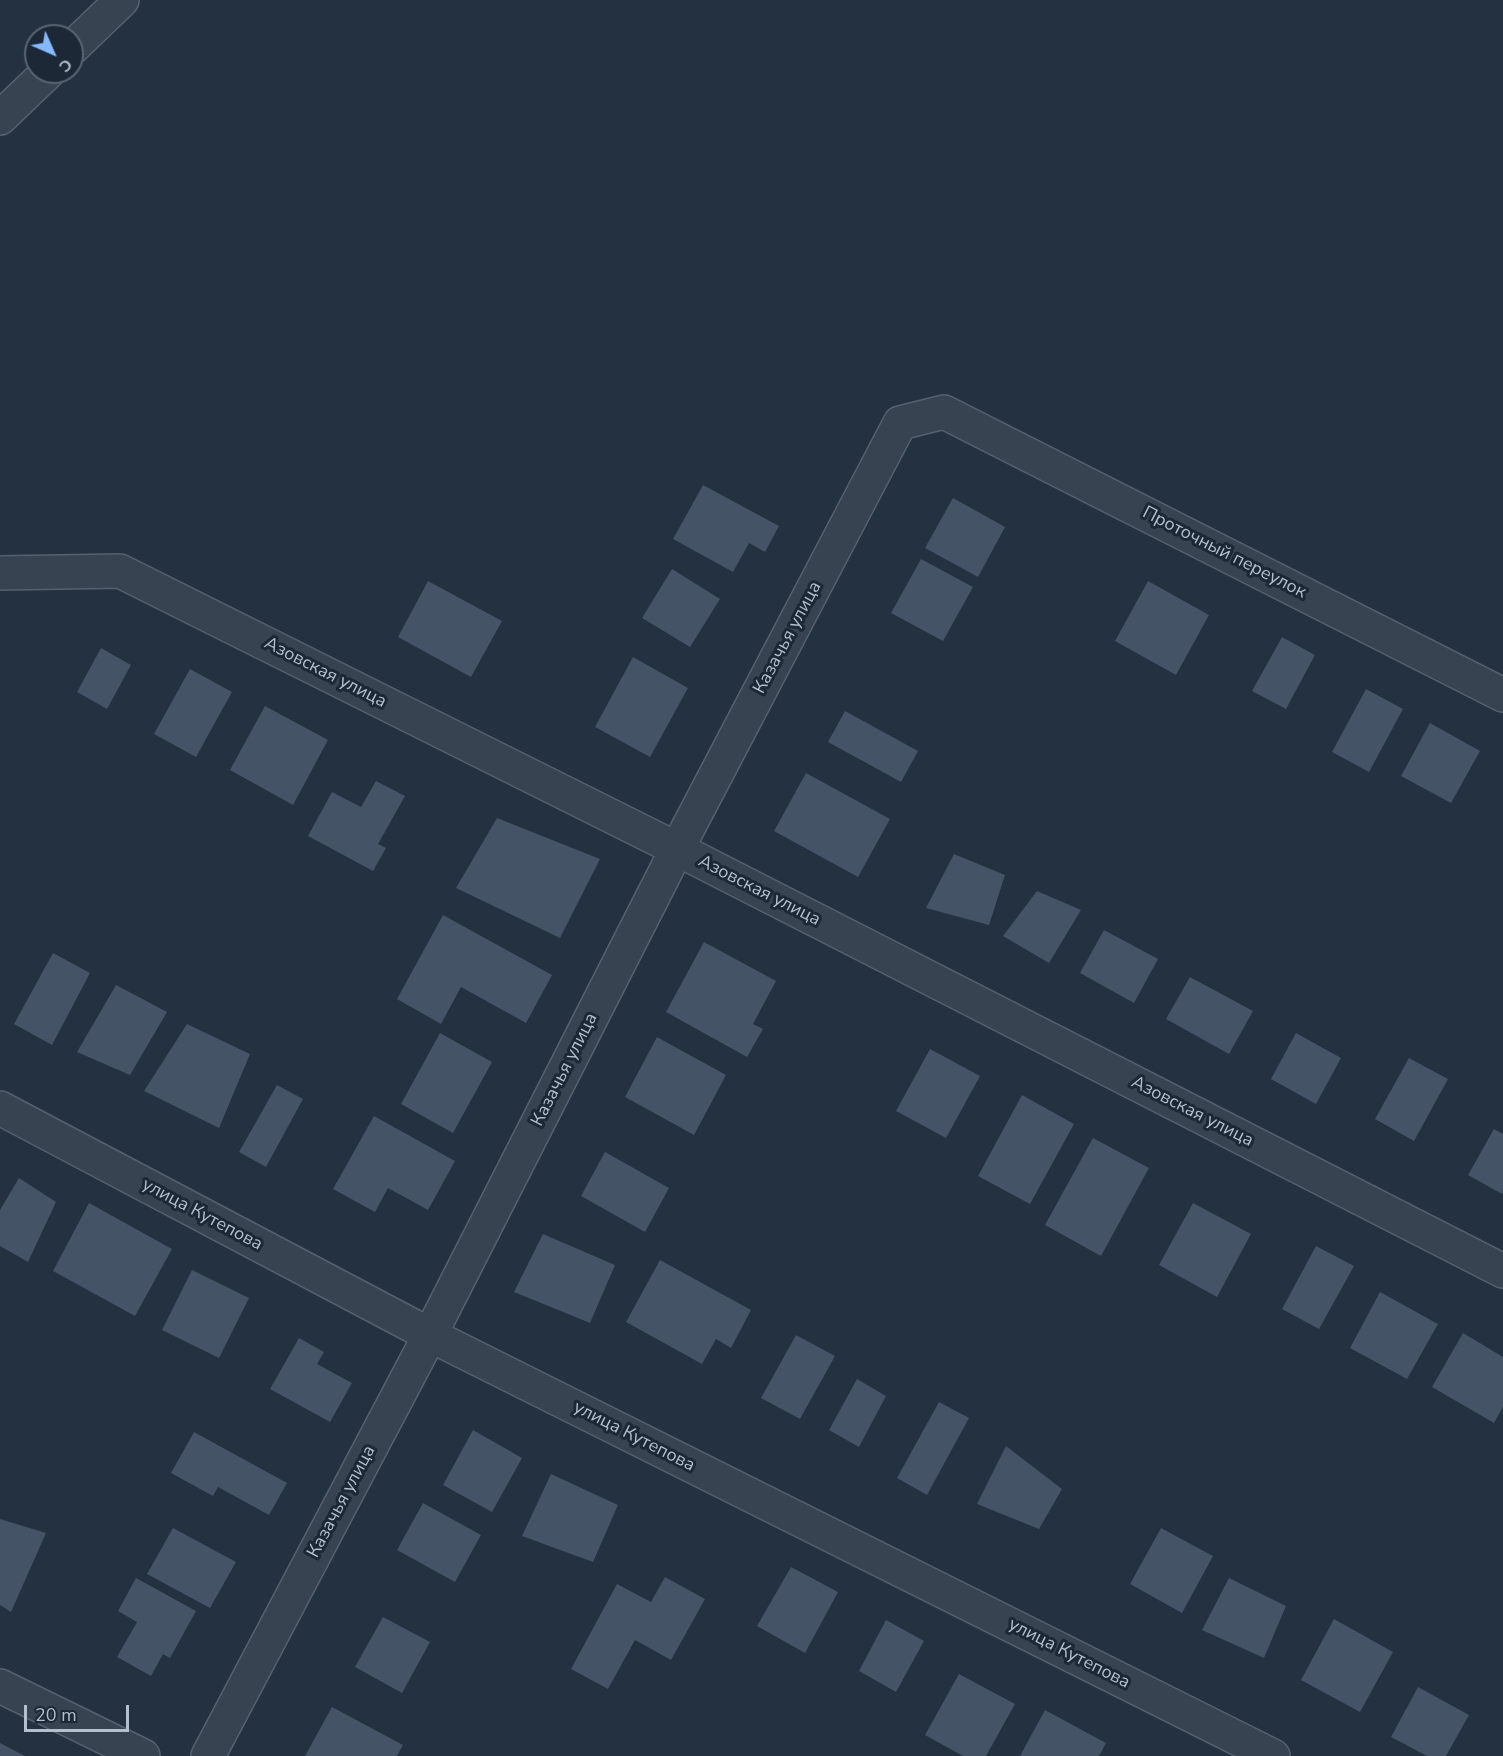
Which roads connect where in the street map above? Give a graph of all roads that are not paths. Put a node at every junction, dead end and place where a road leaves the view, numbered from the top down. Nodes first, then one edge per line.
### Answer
1 (122, 0) edge
2 (84, 36) edge
3 (35, 84) edge
4 (0, 118) edge
5 (944, 412) joint
6 (0, 573) edge
7 (1503, 694) edge
8 (677, 849) junction
9 (0, 1108) edge
10 (1503, 1271) edge
11 (430, 1335) junction
12 (0, 1686) edge
13 (143, 1756) edge
14 (208, 1756) edge
15 (1273, 1756) edge

1 - 2 street
3 - 4 street
5 - 7 street, Проточный переулок
5 - 8 street, Казачья улица
6 - 8 street, Азовская улица
8 - 10 street, Азовская улица
8 - 11 street, Казачья улица
9 - 11 street, улица Кутепова
11 - 14 street, Казачья улица
11 - 15 street, улица Кутепова
12 - 13 street

